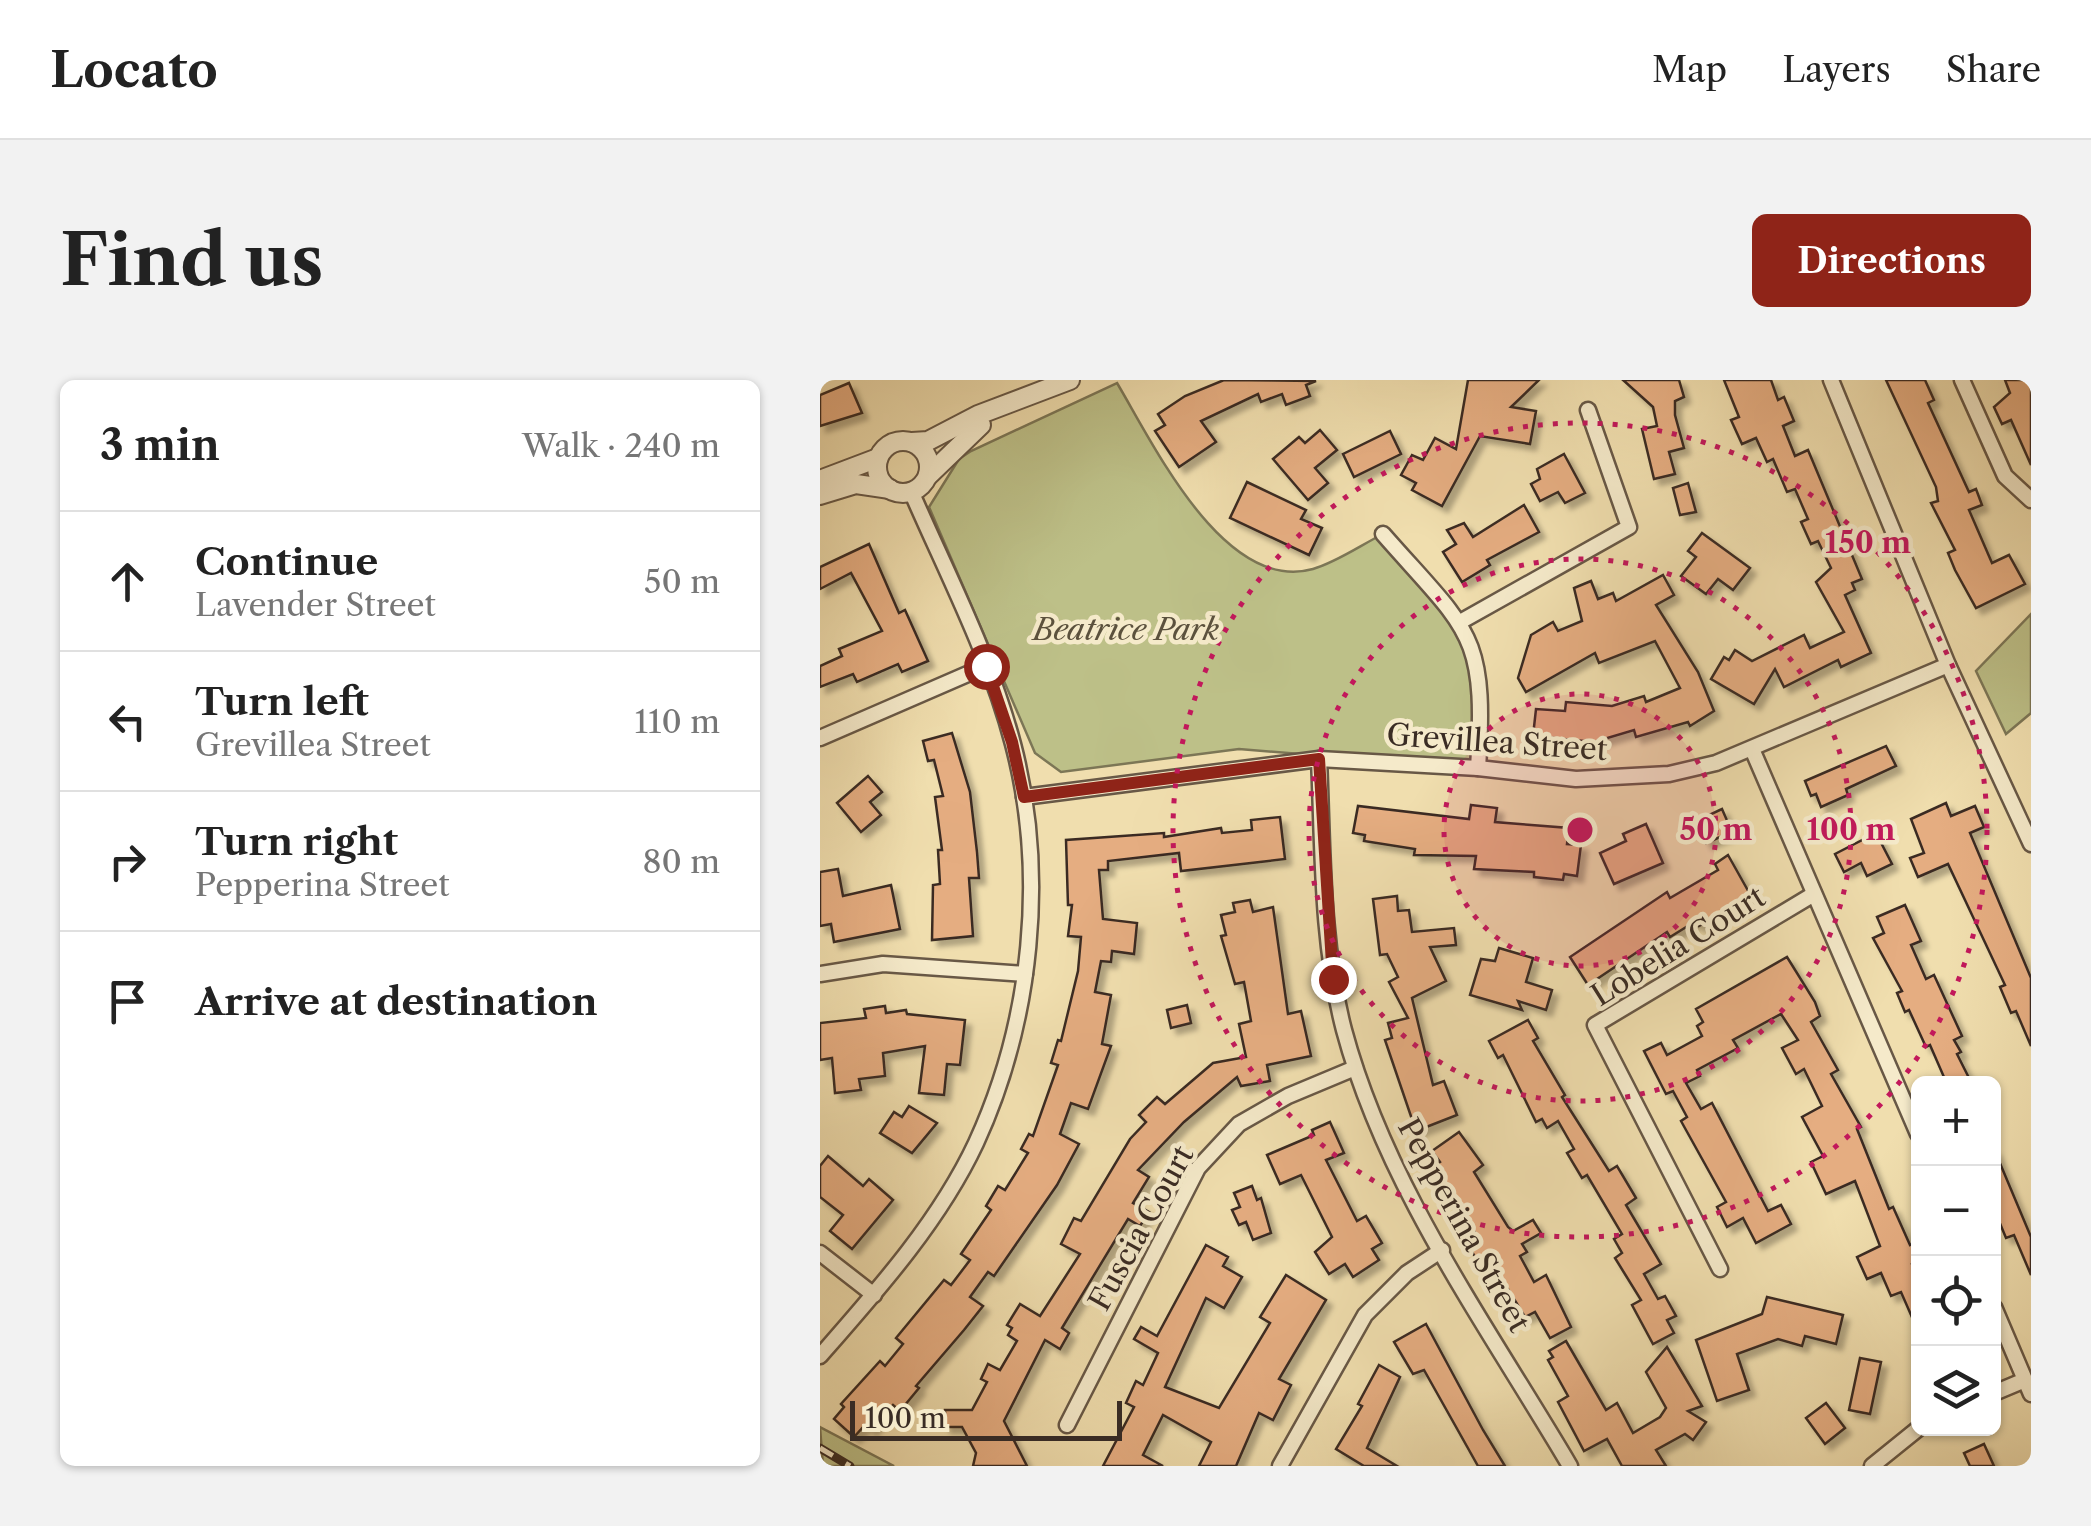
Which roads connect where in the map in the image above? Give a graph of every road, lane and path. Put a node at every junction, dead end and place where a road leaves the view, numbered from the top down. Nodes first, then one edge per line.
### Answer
1 (1070, 380) edge
2 (1831, 380) edge
3 (1962, 380) edge
4 (1010, 406) junction
5 (1588, 410) dead end
6 (912, 442) junction
7 (878, 458) junction
8 (928, 476) junction
9 (820, 480) edge
10 (890, 490) junction
11 (911, 492) junction
12 (820, 495) edge
13 (2031, 500) edge
14 (1383, 534) dead end
15 (1460, 622) junction
16 (1948, 665) junction
17 (986, 666) junction
18 (820, 738) edge
19 (1752, 749) junction
20 (1319, 759) junction
21 (1478, 768) junction
22 (1024, 797) junction
23 (2031, 844) edge
24 (1814, 894) junction
25 (820, 974) edge
26 (1025, 974) junction
27 (1355, 1068) junction
28 (1911, 1118) edge
29 (1442, 1250) junction
30 (820, 1253) edge
31 (1720, 1269) dead end
32 (874, 1295) junction
33 (2001, 1323) edge
34 (820, 1356) edge
35 (2028, 1387) edge
36 (2001, 1392) edge
37 (1067, 1425) dead end
38 (1911, 1434) edge
39 (1280, 1466) edge
40 (1570, 1466) edge
41 (1872, 1466) edge

1 - 4 street
2 - 16 street
3 - 13 street
4 - 6 street
4 - 8 street
5 - 15 street
6 - 7 street
6 - 8 street
7 - 9 street
7 - 10 street
8 - 11 street
10 - 11 street
10 - 12 street
11 - 17 street
14 - 15 street
15 - 21 street
16 - 19 street, Grevillea Street
16 - 23 street
17 - 18 street
17 - 22 street
19 - 21 street, Grevillea Street
19 - 24 street
20 - 21 street, Grevillea Street
20 - 22 street, Grevillea Street
20 - 27 street, Pepperina Street
22 - 26 street
24 - 28 street
24 - 31 street, Lobelia Court
25 - 26 street
26 - 32 street
27 - 29 street, Pepperina Street
27 - 37 street, Fuscia Court
29 - 39 street
29 - 40 street, Pepperina Street
30 - 32 street
32 - 34 street
33 - 35 street
35 - 36 street
38 - 41 street

